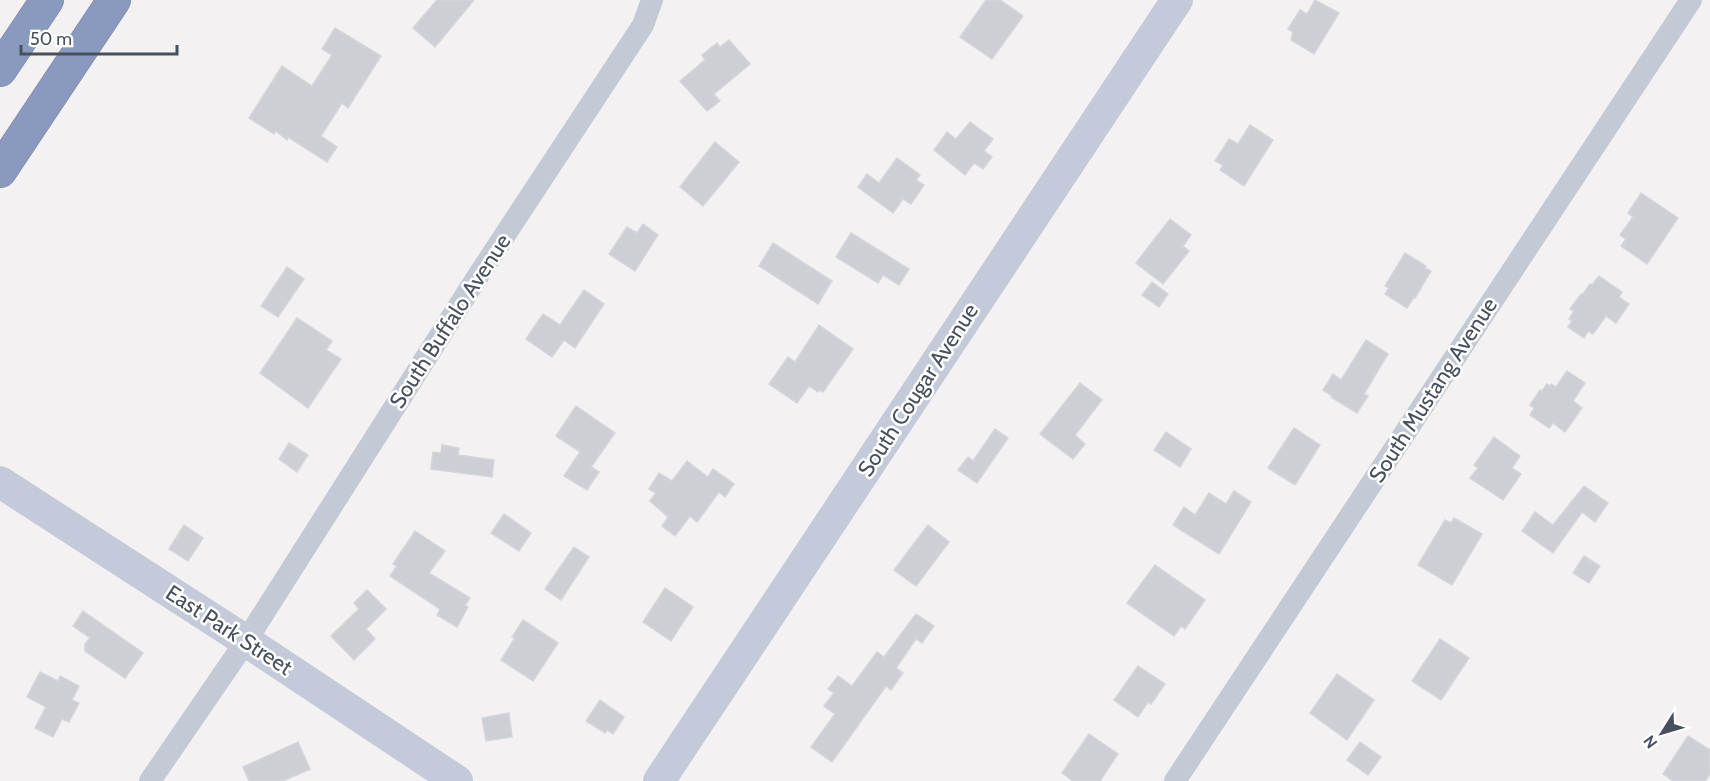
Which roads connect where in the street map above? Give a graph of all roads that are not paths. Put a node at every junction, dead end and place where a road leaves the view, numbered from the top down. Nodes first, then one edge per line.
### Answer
1 (47, 0) edge
2 (114, 0) edge
3 (652, 0) edge
4 (1177, 0) edge
5 (1691, 0) edge
6 (0, 70) edge
7 (0, 171) edge
8 (0, 482) edge
9 (246, 641) junction
10 (150, 781) edge
11 (457, 781) edge
12 (659, 781) edge
13 (1175, 781) edge

1 - 6 highway
2 - 7 highway
3 - 9 street, South Buffalo Avenue
4 - 12 street, South Cougar Avenue
5 - 13 street, South Mustang Avenue
8 - 9 street, East Park Street
9 - 10 street, South Buffalo Avenue
9 - 11 street, East Park Street

